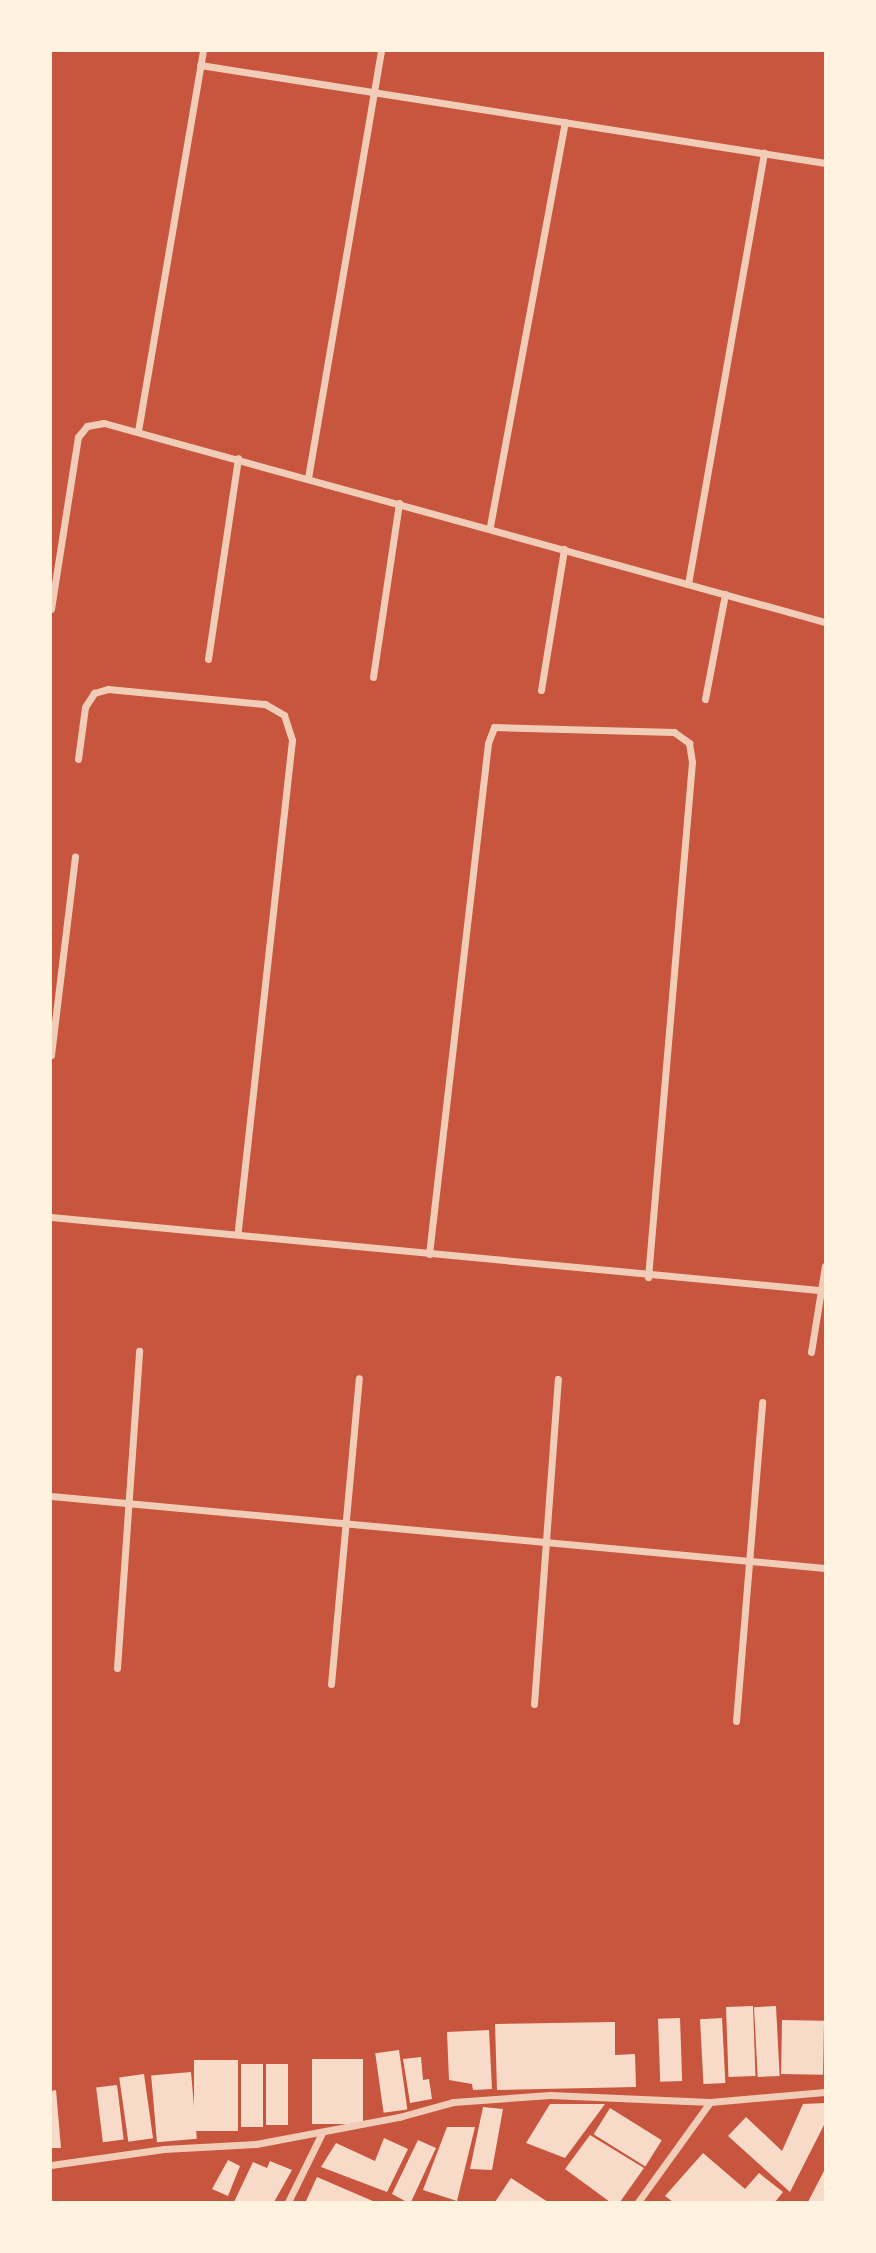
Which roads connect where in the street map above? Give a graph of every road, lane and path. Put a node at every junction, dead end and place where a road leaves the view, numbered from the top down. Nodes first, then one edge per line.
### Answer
1 (203, 51) edge
2 (381, 51) edge
3 (201, 65) junction
4 (373, 91) junction
5 (565, 122) junction
6 (764, 153) junction
7 (825, 163) edge
8 (138, 431) junction
9 (237, 458) junction
10 (307, 478) junction
11 (399, 503) junction
12 (490, 526) junction
13 (564, 549) junction
14 (688, 584) junction
15 (725, 594) junction
16 (51, 608) edge
17 (825, 622) edge
18 (208, 659) dead end
19 (373, 677) dead end
20 (541, 690) dead end
21 (705, 699) dead end
22 (78, 759) dead end
23 (75, 856) dead end
24 (51, 973) edge
25 (61, 974) junction
26 (51, 1055) edge
27 (51, 1217) edge
28 (238, 1233) junction
29 (429, 1254) junction
30 (825, 1266) edge
31 (648, 1277) junction
32 (819, 1290) junction
33 (139, 1351) dead end
34 (811, 1352) dead end
35 (359, 1378) dead end
36 (558, 1379) dead end
37 (762, 1402) dead end
38 (51, 1496) edge
39 (128, 1503) junction
40 (345, 1523) junction
41 (546, 1542) junction
42 (749, 1560) junction
43 (825, 1568) edge
44 (117, 1668) dead end
45 (331, 1684) dead end
46 (534, 1704) dead end
47 (736, 1721) dead end
48 (825, 2092) edge
49 (710, 2102) junction
50 (322, 2133) junction
51 (51, 2165) edge
52 (288, 2202) edge
53 (638, 2202) edge

1 - 3 street
2 - 4 street
3 - 4 street
3 - 8 street
4 - 5 street
4 - 10 street
5 - 6 street
5 - 12 street
6 - 7 street
6 - 14 street
8 - 9 street
8 - 16 street
9 - 10 street
9 - 18 street
10 - 11 street
11 - 12 street
11 - 19 street
12 - 13 street
13 - 14 street
13 - 20 street
14 - 15 street
15 - 17 street
15 - 21 street
22 - 28 street
23 - 25 street
24 - 25 street
25 - 26 street
27 - 28 street
28 - 29 street
29 - 31 street
29 - 31 street
30 - 32 street
31 - 32 street
32 - 34 street
33 - 39 street
35 - 40 street
36 - 41 street
37 - 42 street
38 - 39 street
39 - 40 street
39 - 44 street
40 - 41 street
40 - 45 street
41 - 42 street
41 - 46 street
42 - 43 street
42 - 47 street
48 - 49 street
49 - 50 street
49 - 53 street
50 - 51 street
50 - 52 street

